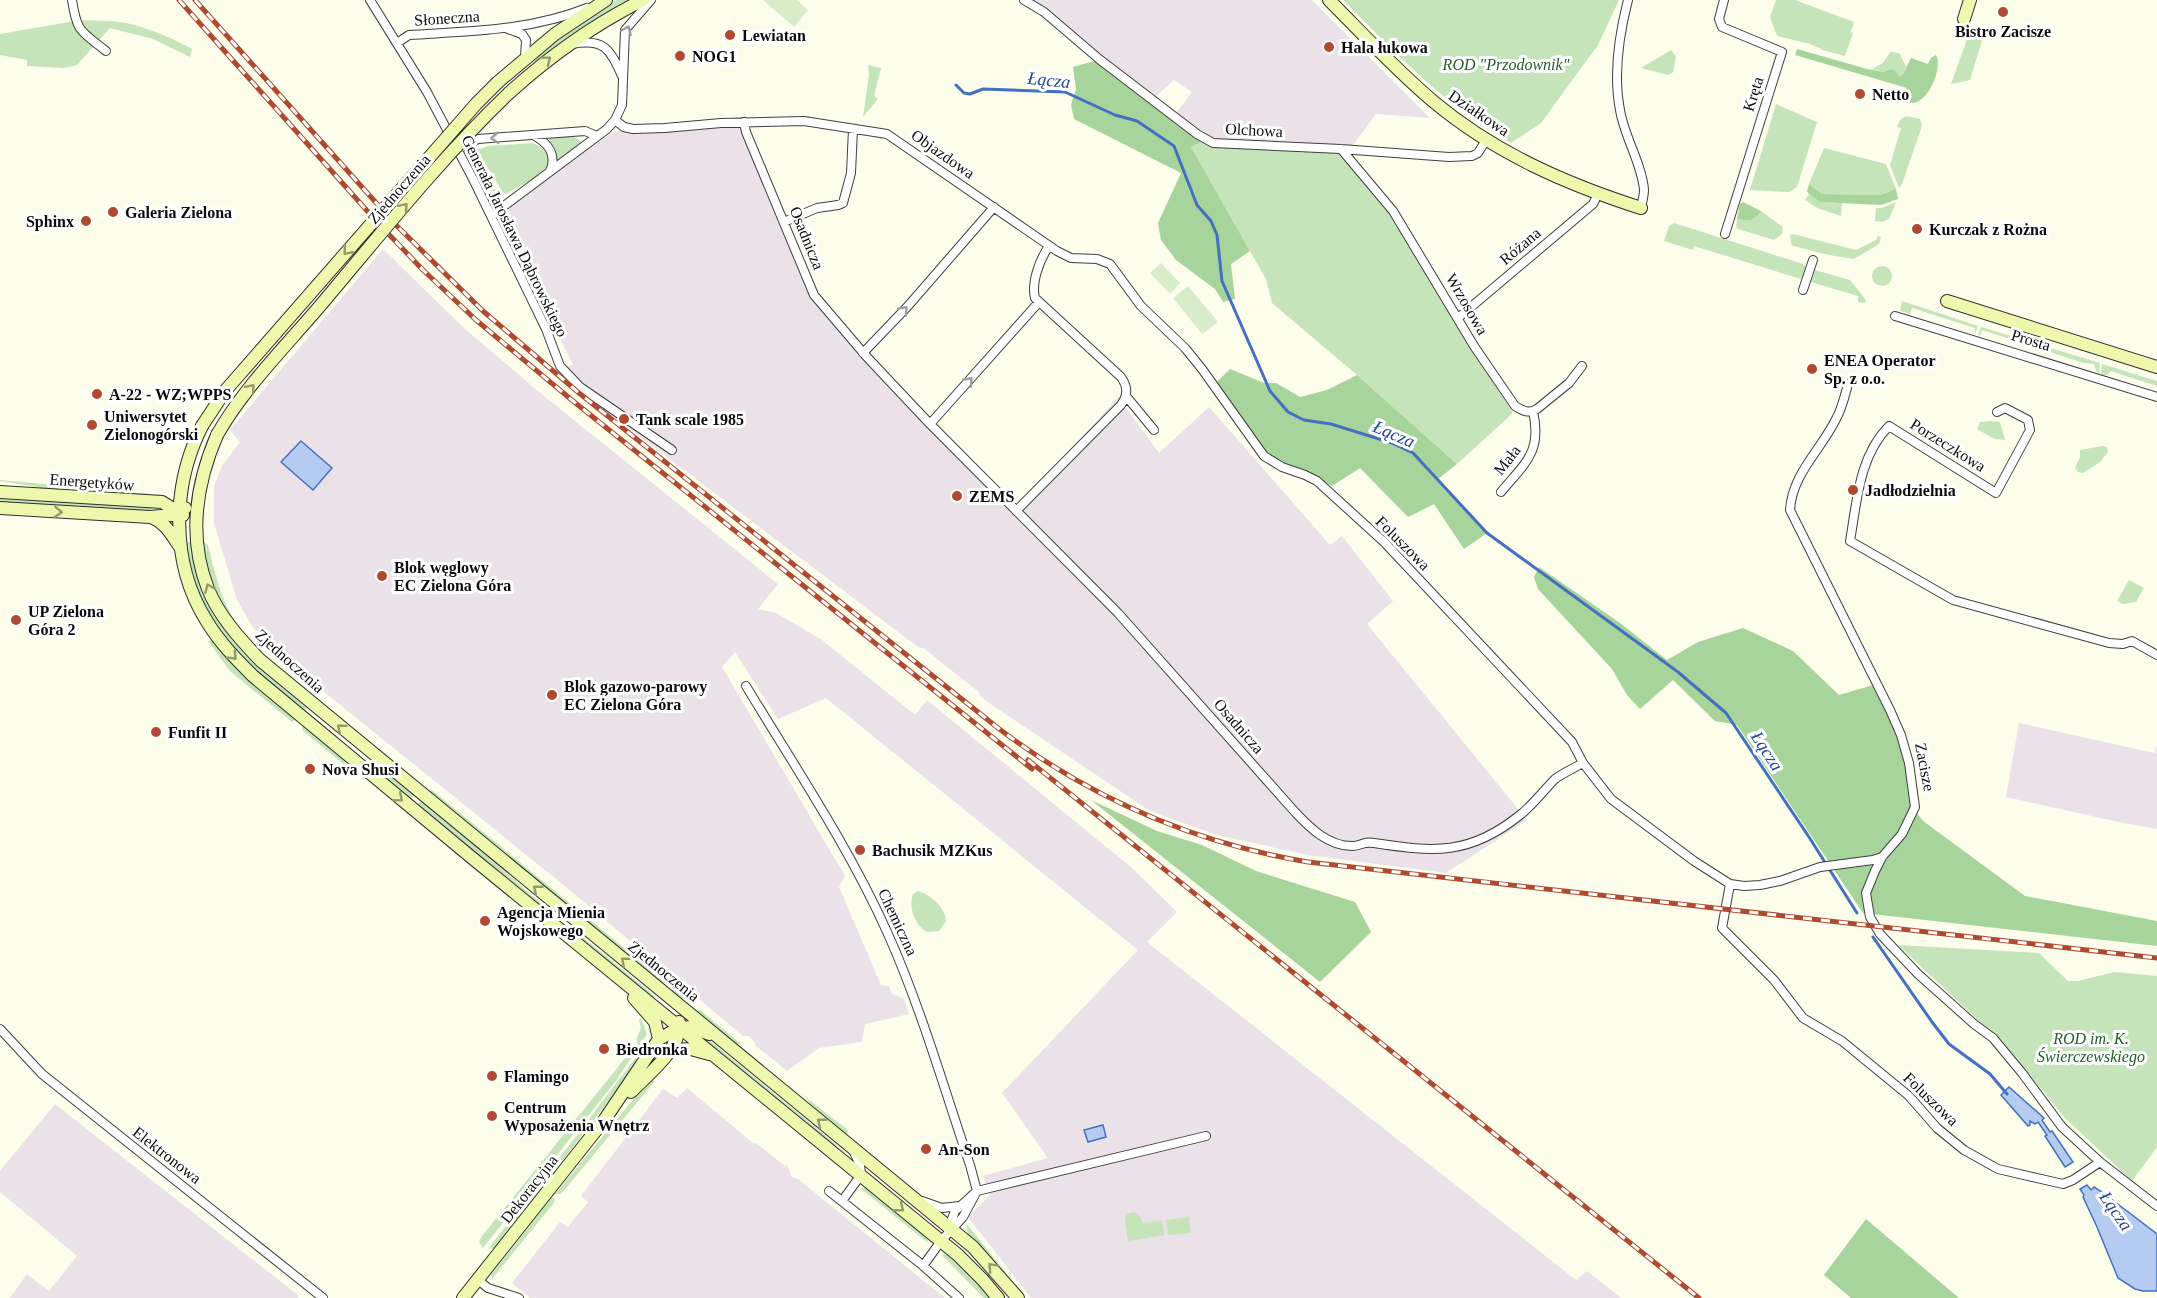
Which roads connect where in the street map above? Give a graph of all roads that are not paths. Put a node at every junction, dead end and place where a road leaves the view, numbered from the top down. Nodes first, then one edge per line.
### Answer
1 (72, 0) edge
2 (370, 0) edge
3 (605, 0) edge
4 (643, 0) edge
5 (651, 0) edge
6 (1024, 0) edge
7 (1329, 0) edge
8 (1628, 0) edge
9 (1724, 0) edge
10 (1970, 0) edge
11 (1964, 19) dead end
12 (508, 28) junction
13 (397, 43) junction
14 (566, 46) junction
15 (106, 51) dead end
16 (525, 57) junction
17 (622, 77) junction
18 (615, 120) junction
19 (744, 122) junction
20 (853, 129) junction
21 (535, 136) junction
22 (597, 136) junction
23 (1486, 140) junction
24 (1341, 149) junction
25 (457, 150) junction
26 (548, 174) junction
27 (1598, 194) junction
28 (994, 207) junction
29 (1641, 208) joint
30 (492, 215) junction
31 (784, 222) junction
32 (1725, 234) dead end
33 (1049, 246) junction
34 (1813, 260) dead end
35 (1803, 290) dead end
36 (1947, 301) dead end
37 (1039, 302) junction
38 (1895, 316) dead end
39 (1458, 318) junction
40 (863, 353) junction
41 (1582, 366) dead end
42 (2157, 367) edge
43 (1848, 384) dead end
44 (1126, 396) junction
45 (2157, 397) edge
46 (1533, 411) junction
47 (1997, 412) dead end
48 (930, 424) junction
49 (1154, 430) dead end
50 (672, 450) dead end
51 (182, 480) junction
52 (199, 487) junction
53 (0, 492) edge
54 (1502, 492) dead end
55 (162, 502) junction
56 (0, 508) edge
57 (1016, 511) junction
58 (179, 512) junction
59 (150, 517) junction
60 (197, 535) junction
61 (182, 548) junction
62 (2157, 655) edge
63 (746, 686) dead end
64 (1583, 763) junction
65 (1882, 857) junction
66 (1730, 884) junction
67 (605, 967) junction
68 (668, 995) junction
69 (679, 1028) junction
70 (0, 1029) edge
71 (658, 1039) junction
72 (723, 1041) junction
73 (672, 1050) junction
74 (715, 1057) junction
75 (605, 1119) junction
76 (1206, 1136) dead end
77 (849, 1145) junction
78 (2100, 1162) junction
79 (883, 1172) junction
80 (860, 1175) junction
81 (830, 1191) dead end
82 (977, 1191) junction
83 (913, 1197) junction
84 (842, 1201) junction
85 (959, 1206) junction
86 (2157, 1206) edge
87 (950, 1228) junction
88 (943, 1243) junction
89 (923, 1266) junction
90 (478, 1280) junction
91 (323, 1298) edge
92 (463, 1298) edge
93 (519, 1298) edge
94 (959, 1298) edge
95 (998, 1298) edge
96 (1018, 1298) edge

1 - 15 street
2 - 13 street, Generała Jarosława Dąbrowskiego
3 - 12 street, Słoneczna
3 - 16 main road, Zjednoczenia
4 - 14 main road, Zjednoczenia
17 -> 5 street
6 - 24 street, Olchowa
7 - 23 main road, Działkowa
8 - 29 street
9 - 32 street, Kręta
10 - 11 main road
12 - 13 street, Słoneczna
12 - 16 street
13 - 25 street, Generała Jarosława Dąbrowskiego
14 - 17 street
52 -> 14 main road, Zjednoczenia, bridge
16 -> 51 main road, Zjednoczenia, bridge
17 - 18 street
18 - 19 street, Objazdowa
18 - 22 street
19 - 20 street, Objazdowa
19 - 31 street, Osadnicza
20 - 28 street, Objazdowa
20 - 31 street
21 - 22 street
21 -> 25 street
21 - 26 street
22 - 26 street
23 - 24 street, Olchowa
23 - 27 main road, Działkowa
24 - 39 street, Wrzosowa
25 - 30 street, Generała Jarosława Dąbrowskiego
26 - 30 street
27 - 29 main road, Działkowa
27 - 39 street, Różana
28 - 33 street, Objazdowa
40 -> 28 street
30 - 50 street, Generała Jarosława Dąbrowskiego
31 - 40 street, Osadnicza
33 - 37 street
33 - 64 street, Foluszowa
34 - 35 street
36 - 42 main road, Prosta
37 - 44 street
48 -> 37 street
38 - 45 street, Prosta
39 - 46 street, Wrzosowa
40 - 48 street, Osadnicza
41 - 46 street
43 - 65 street, Zacisze
44 - 49 street
44 - 57 street
46 - 54 street, Mała
47 - 62 street, Porzeczkowa
48 - 57 street, Osadnicza
51 - 55 main road
51 - 58 main road, Zjednoczenia
52 - 58 main road
52 - 60 main road, Zjednoczenia
53 - 55 main road, Energetyków
55 - 58 main road, Energetyków
56 -> 59 main road, Energetyków
57 - 64 street, Osadnicza
58 - 59 main road, Energetyków
58 - 60 main road, Energetyków
58 - 61 main road, Zjednoczenia
59 - 61 main road
68 -> 60 main road, Zjednoczenia
61 -> 67 main road, Zjednoczenia
63 - 82 street, Chemiczna
64 - 66 street, Foluszowa
65 - 66 street
65 - 78 street, Zacisze
66 - 78 street, Foluszowa
67 - 69 main road, Zjednoczenia
67 - 71 main road
68 - 69 main road
68 - 72 main road, Zjednoczenia
69 - 71 main road, Dekoracyjna
69 - 72 main road
69 - 73 main road, Dekoracyjna
69 - 74 main road, Zjednoczenia
70 - 91 street, Elektronowa
71 - 75 main road, Dekoracyjna
77 -> 72 main road, Zjednoczenia
73 - 74 main road
73 - 75 main road, Dekoracyjna
74 - 80 main road, Zjednoczenia
75 - 90 main road, Dekoracyjna
76 - 82 street
77 - 79 main road, Zjednoczenia
77 - 80 street, Zjednoczenia
78 - 86 street
79 - 80 street
79 - 83 main road, Zjednoczenia
80 - 84 street
80 -> 88 main road, Zjednoczenia
81 - 84 street
82 - 85 street
82 - 87 street
83 - 85 street
83 - 87 main road, Zjednoczenia
84 - 89 street
85 - 87 street
87 - 88 street
96 -> 87 main road, Zjednoczenia
88 - 89 street
88 - 95 main road, Zjednoczenia
89 - 94 street
90 - 92 main road, Dekoracyjna
90 - 93 street

